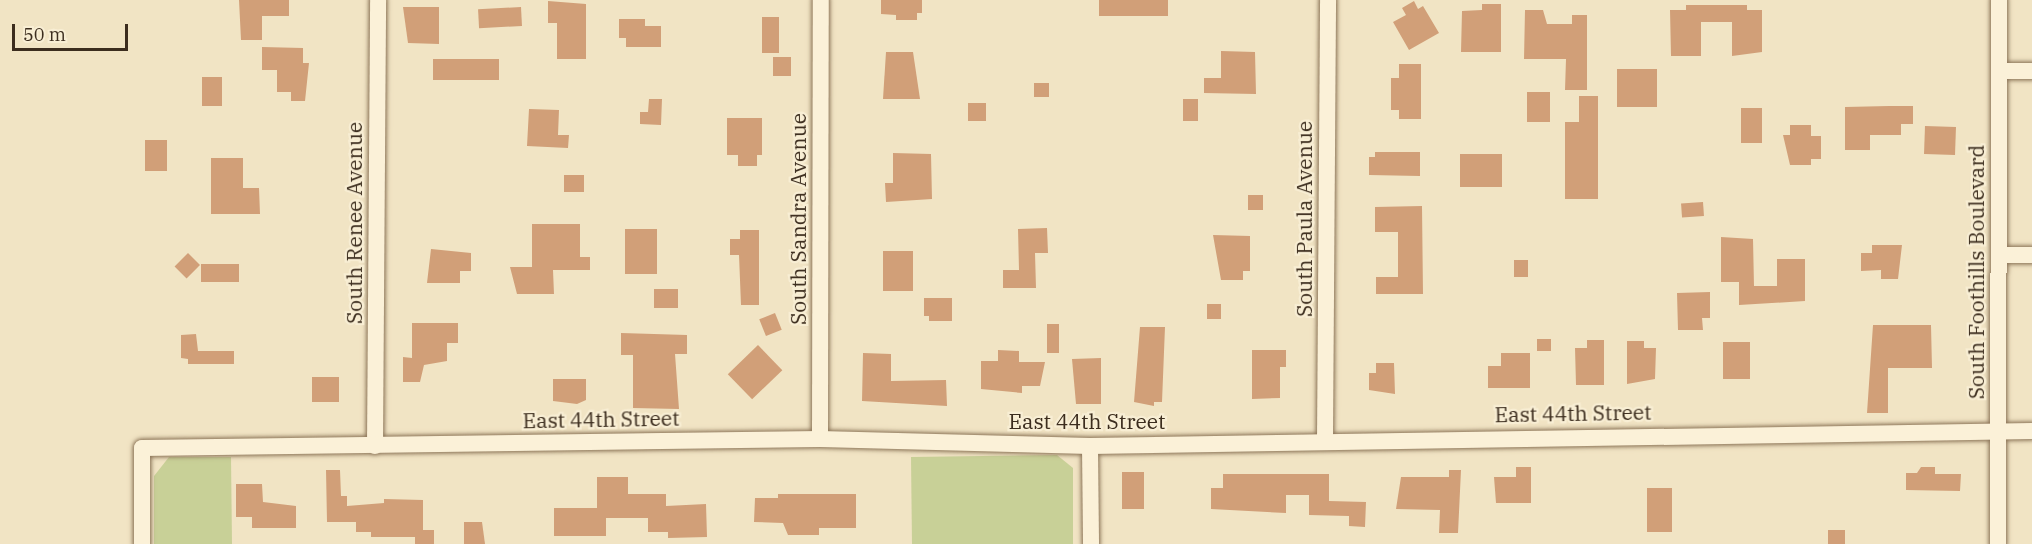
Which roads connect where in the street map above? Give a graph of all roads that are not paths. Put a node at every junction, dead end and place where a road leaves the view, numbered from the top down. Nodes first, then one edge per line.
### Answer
1 (378, 0) edge
2 (821, 0) edge
3 (1328, 0) edge
4 (1999, 0) edge
5 (1999, 71) junction
6 (2032, 71) edge
7 (1999, 255) junction
8 (2032, 255) edge
9 (1998, 431) junction
10 (2032, 431) edge
11 (1325, 438) junction
12 (820, 439) junction
13 (375, 446) junction
14 (1090, 446) junction
15 (142, 544) edge
16 (1091, 544) edge
17 (1998, 544) edge

1 - 13 street, South Renee Avenue
2 - 12 street, South Sandra Avenue
3 - 11 street, South Paula Avenue
4 - 5 street, South Foothills Boulevard
5 - 6 street
5 - 7 street, South Foothills Boulevard
7 - 8 street
7 - 9 street, South Foothills Boulevard
9 - 10 street, East 44th Street
9 - 11 street, East 44th Street
9 - 17 street, South Foothills Boulevard
11 - 14 street, East 44th Street
12 - 13 street, East 44th Street
12 - 14 street, East 44th Street
13 - 15 street, East 44th Street
14 - 16 street

